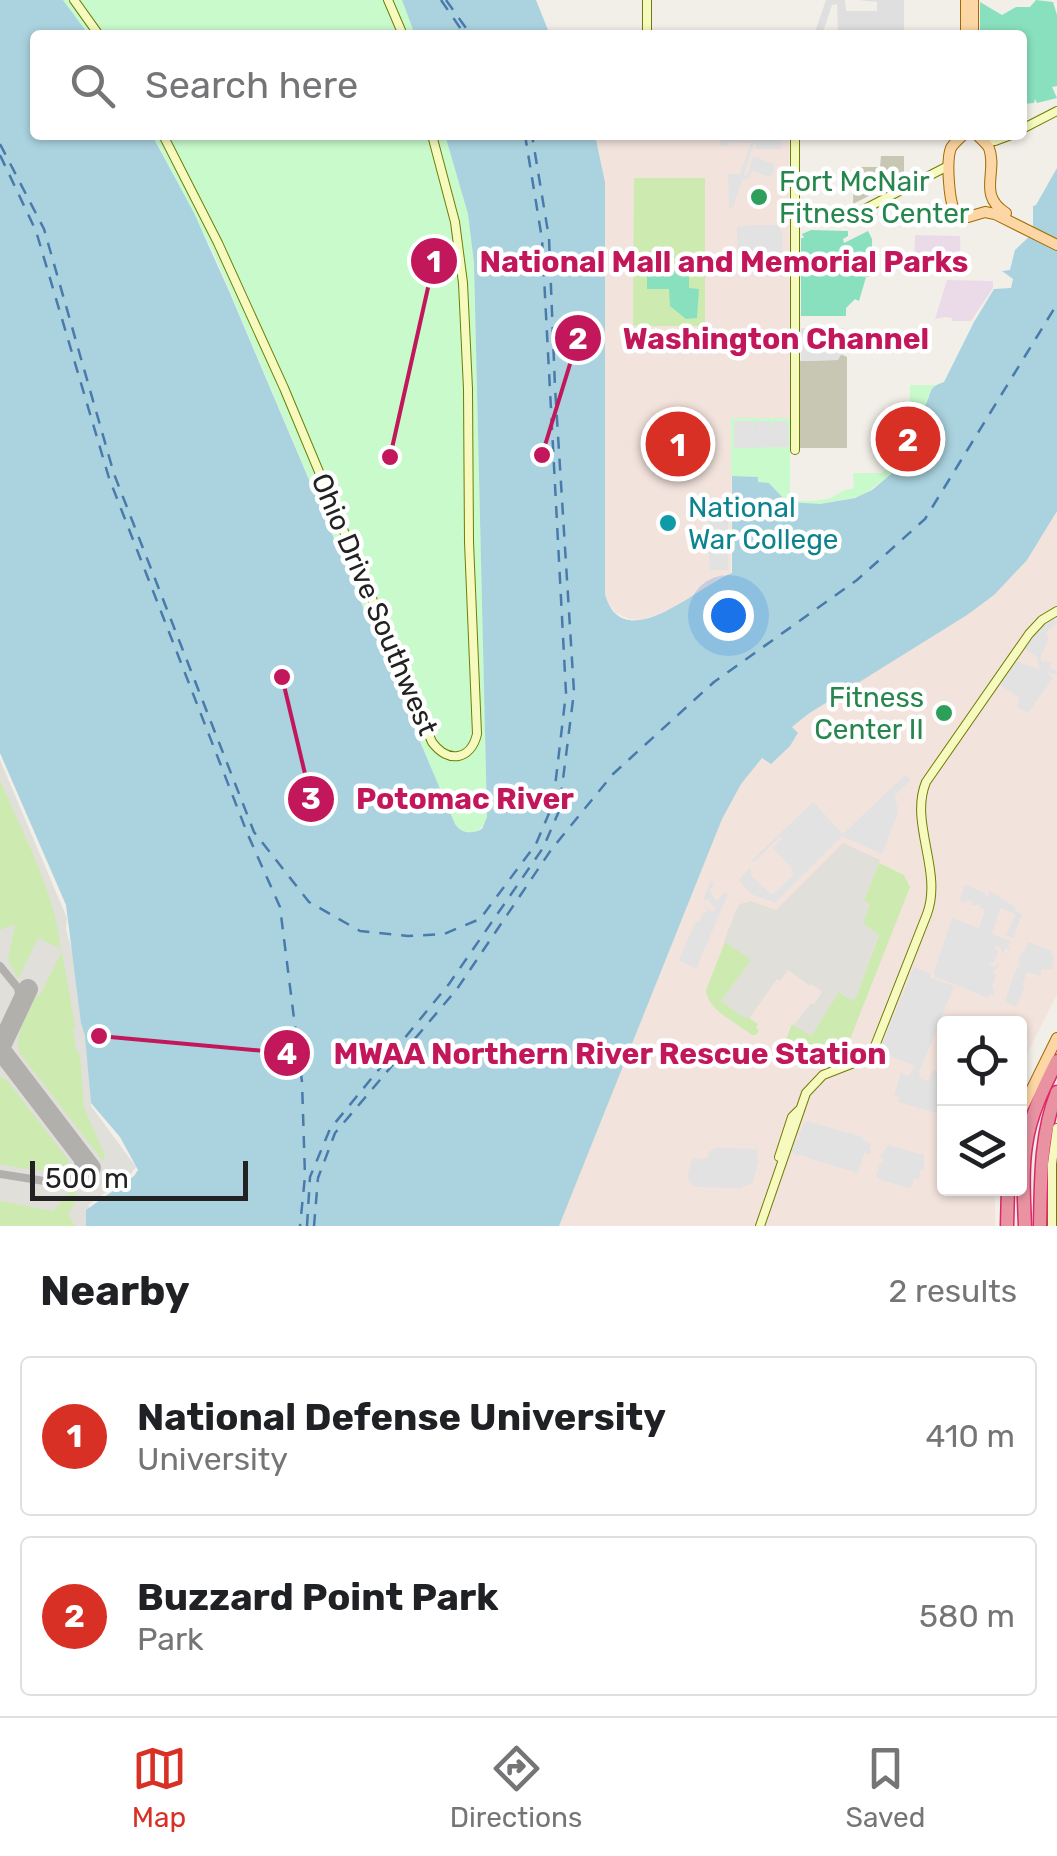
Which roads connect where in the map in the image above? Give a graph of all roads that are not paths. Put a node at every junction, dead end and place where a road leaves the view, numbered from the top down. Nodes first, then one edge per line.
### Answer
1 (74, 0) edge
2 (388, 0) edge
3 (647, 0) edge
4 (969, 0) edge
5 (96, 30) edge
6 (401, 30) edge
7 (647, 30) edge
8 (969, 30) edge
9 (1057, 111) edge
10 (1027, 126) edge
11 (166, 140) edge
12 (433, 140) edge
13 (795, 140) edge
14 (959, 140) edge
15 (982, 140) edge
16 (1005, 140) edge
17 (990, 153) junction
18 (950, 165) junction
19 (990, 190) junction
20 (978, 214) junction
21 (795, 216) junction
22 (1012, 219) junction
23 (1057, 242) edge
24 (795, 450) dead end
25 (1057, 611) edge
26 (1057, 1028) edge
27 (1057, 1038) edge
28 (1057, 1058) edge
29 (1027, 1088) edge
30 (1057, 1092) edge
31 (1057, 1101) edge
32 (1024, 1106) edge
33 (1027, 1120) edge
34 (1057, 1128) edge
35 (1008, 1196) edge
36 (758, 1226) edge
37 (1007, 1226) edge
38 (1025, 1226) edge
39 (1046, 1226) edge

1 - 5 street
2 - 6 street
3 - 7 street
4 - 8 main road
9 - 10 street
11 - 12 street, Ohio Drive Southwest
13 - 21 street
14 - 18 main road
15 - 17 main road
16 - 17 street
17 - 19 main road
18 - 20 main road
18 - 21 street
19 - 20 main road
19 - 22 main road
20 - 22 main road
21 - 24 street
22 - 23 main road
25 - 36 street
26 - 29 main road
27 - 32 main road
28 - 33 highway
28 - 38 highway
30 - 39 highway
31 - 39 highway
34 - 39 street
35 - 37 highway

